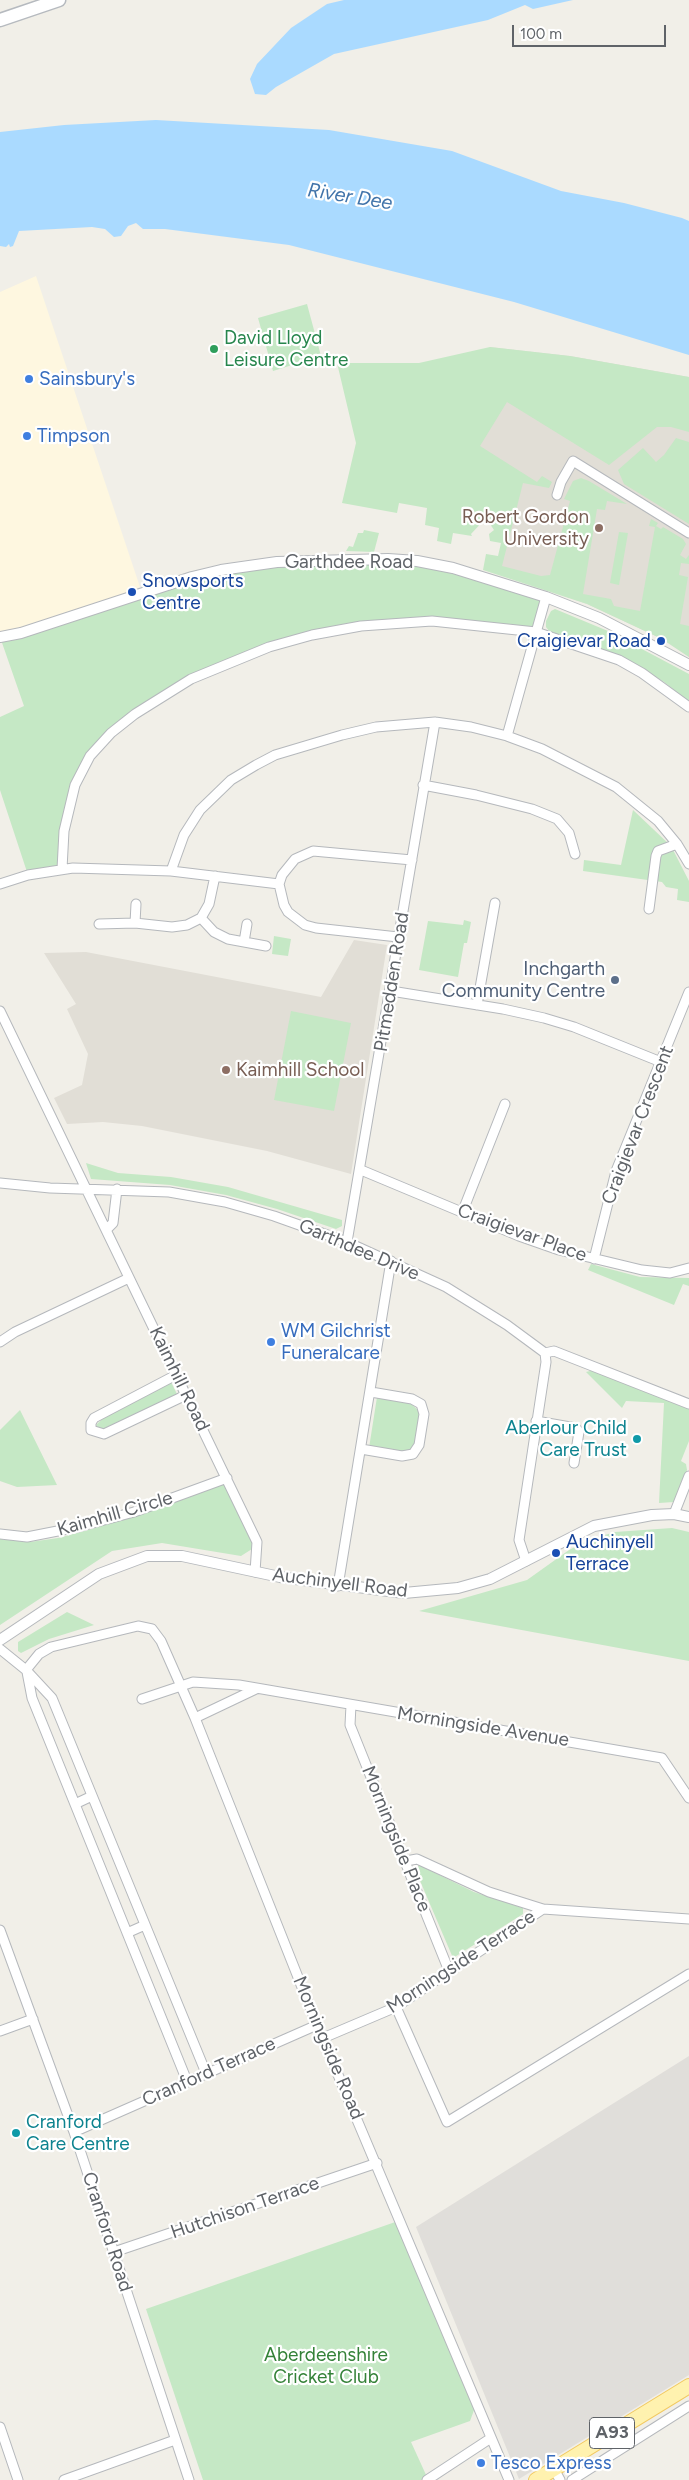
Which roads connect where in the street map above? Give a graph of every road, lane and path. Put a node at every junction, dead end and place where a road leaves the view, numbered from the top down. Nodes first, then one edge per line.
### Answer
1 (59, 0) edge
2 (0, 20) edge
3 (557, 495) dead end
4 (689, 533) edge
5 (546, 597) junction
6 (536, 632) junction
7 (0, 637) edge
8 (689, 665) edge
9 (689, 707) edge
10 (435, 722) junction
11 (506, 736) junction
12 (423, 785) junction
13 (677, 844) junction
14 (575, 854) dead end
15 (412, 860) junction
16 (689, 864) edge
17 (62, 869) junction
18 (171, 871) junction
19 (215, 876) junction
20 (0, 884) edge
21 (279, 884) junction
22 (495, 903) dead end
23 (136, 904) dead end
24 (649, 909) dead end
25 (201, 918) junction
26 (135, 923) junction
27 (99, 924) dead end
28 (247, 924) dead end
29 (398, 937) junction
30 (244, 942) junction
31 (266, 946) dead end
32 (391, 991) junction
33 (689, 992) edge
34 (476, 1005) junction
35 (0, 1011) edge
36 (661, 1062) junction
37 (505, 1104) dead end
38 (361, 1170) junction
39 (0, 1183) edge
40 (86, 1189) junction
41 (117, 1189) junction
42 (462, 1213) junction
43 (106, 1229) junction
44 (347, 1242) junction
45 (594, 1259) junction
46 (392, 1261) junction
47 (689, 1268) edge
48 (130, 1278) junction
49 (0, 1342) edge
50 (545, 1353) junction
51 (176, 1375) junction
52 (371, 1392) junction
53 (186, 1395) junction
54 (689, 1404) edge
55 (536, 1421) junction
56 (361, 1449) junction
57 (574, 1463) dead end
58 (689, 1476) edge
59 (227, 1478) junction
60 (674, 1514) junction
61 (689, 1517) edge
62 (0, 1534) edge
63 (526, 1561) junction
64 (255, 1572) junction
65 (338, 1586) junction
66 (0, 1640) edge
67 (0, 1649) edge
68 (26, 1670) junction
69 (180, 1685) junction
70 (256, 1689) junction
71 (142, 1699) dead end
72 (351, 1705) junction
73 (195, 1718) junction
74 (92, 1796) junction
75 (689, 1798) edge
76 (75, 1804) junction
77 (406, 1861) junction
78 (544, 1908) junction
79 (689, 1919) edge
80 (146, 1925) junction
81 (0, 1930) edge
82 (127, 1933) junction
83 (449, 1971) junction
84 (689, 1974) edge
85 (396, 2007) junction
86 (33, 2019) junction
87 (317, 2025) junction
88 (0, 2031) edge
89 (323, 2038) junction
90 (206, 2073) junction
91 (187, 2080) junction
92 (74, 2132) junction
93 (377, 2163) junction
94 (114, 2252) junction
95 (689, 2386) edge
96 (689, 2406) edge
97 (0, 2427) edge
98 (492, 2438) junction
99 (175, 2440) junction
100 (557, 2474) edge
101 (18, 2480) edge
102 (64, 2480) edge
103 (189, 2480) edge
104 (427, 2480) edge
105 (509, 2480) edge
106 (536, 2480) edge
107 (572, 2480) edge

1 - 2 main road
3 - 4 street
5 - 6 street
5 - 7 street, Garthdee Road
5 - 8 street, Garthdee Road
6 - 9 street
6 - 11 street
6 - 17 street
10 - 11 street
10 - 12 street, Pitmedden Road
10 - 18 street
11 - 13 street
12 - 14 street
12 - 15 street, Pitmedden Road
13 - 16 street
13 - 24 street
15 - 21 street
15 - 29 street, Pitmedden Road
17 - 18 street
17 - 20 street
18 - 19 street
19 - 21 street
19 - 25 street
21 - 29 street
22 - 34 street
23 - 26 street
25 - 26 street
25 - 30 street
26 - 27 street
28 - 30 street
29 - 32 street, Pitmedden Road
30 - 31 street
32 - 34 street
32 - 38 street, Pitmedden Road
33 - 36 street, Craigievar Crescent
34 - 36 street
35 - 40 street, Kaimhill Road
36 - 45 street, Craigievar Crescent
37 - 42 street
38 - 42 street, Craigievar Place
38 - 44 street, Pitmedden Road
39 - 40 street, Garthdee Drive
40 - 41 street, Garthdee Drive
40 - 43 street, Kaimhill Road
41 - 43 street
41 - 44 street, Garthdee Drive
42 - 45 street, Craigievar Place
43 - 48 street, Kaimhill Road
44 - 46 street, Garthdee Drive
45 - 47 street, Craigievar Place
46 - 50 street, Garthdee Drive
46 - 52 street
48 - 49 street
48 - 51 street, Kaimhill Road
50 - 54 street, Garthdee Drive
50 - 55 street
51 - 53 street, Kaimhill Road
51 - 53 street
52 - 56 street
52 - 56 street
53 - 59 street, Kaimhill Road
55 - 57 street
55 - 63 street
56 - 65 street
58 - 60 street
59 - 62 street, Kaimhill Circle
59 - 64 street, Kaimhill Road
60 - 61 street, Auchinyell Road
60 - 63 street, Auchinyell Road
63 - 65 street, Auchinyell Road
64 - 65 street, Auchinyell Road
64 - 66 street, Auchinyell Road
67 - 68 street
68 - 69 street, Morningside Road
68 - 74 street
68 - 76 street
69 - 70 street, Morningside Avenue
69 - 71 street, Morningside Avenue
69 - 73 street, Morningside Road
70 - 72 street, Morningside Avenue
70 - 73 street
72 - 75 street, Morningside Avenue
72 - 77 street, Morningside Place
73 - 87 street, Morningside Road
74 - 76 street
74 - 80 street
76 - 82 street
77 - 78 street
77 - 83 street, Morningside Place
78 - 79 street
78 - 83 street, Morningside Terrace
80 - 82 street
80 - 90 street
81 - 86 street, Cranford Road
82 - 91 street
83 - 85 street, Morningside Terrace
84 - 85 street
85 - 89 street, Morningside Terrace
86 - 88 street
86 - 92 street, Cranford Road
87 - 89 street, Morningside Road
87 - 90 street, Cranford Terrace
89 - 93 street, Morningside Road
90 - 91 street, Cranford Terrace
91 - 92 street, Cranford Terrace
92 - 94 street, Cranford Road
93 - 94 street, Hutchison Terrace
93 - 98 street, Morningside Road
94 - 99 street, Cranford Road
95 - 100 main road, A93
96 - 107 street
97 - 101 street
98 - 104 street
98 - 105 street, Morningside Road
99 - 102 street
99 - 103 street, Cranford Road
100 - 106 main road, A93

